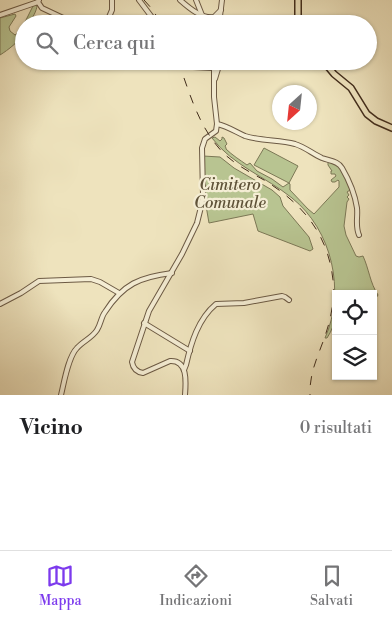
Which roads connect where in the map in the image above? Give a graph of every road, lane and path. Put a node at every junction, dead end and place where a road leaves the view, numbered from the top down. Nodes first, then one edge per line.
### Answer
1 (112, 0) edge
2 (139, 0) edge
3 (180, 0) edge
4 (196, 0) edge
5 (222, 0) edge
6 (298, 0) edge
7 (39, 1) edge
8 (221, 10) junction
9 (56, 15) edge
10 (110, 15) edge
11 (150, 15) edge
12 (202, 15) joint
13 (216, 15) edge
14 (220, 15) edge
15 (298, 15) edge
16 (0, 16) edge
17 (213, 70) edge
18 (218, 70) edge
19 (331, 70) edge
20 (214, 81) junction
21 (217, 124) junction
22 (392, 128) edge
23 (359, 235) dead end
24 (172, 273) junction
25 (119, 293) junction
26 (289, 300) dead end
27 (0, 304) edge
28 (144, 323) junction
29 (190, 351) junction
30 (184, 370) junction
31 (61, 395) edge
32 (185, 395) edge

1 - 10 street
2 - 11 street
3 - 12 street
4 - 12 street
5 - 8 street
6 - 15 main road
7 - 9 street
7 - 16 street
8 - 13 street
8 - 14 street
17 - 20 street
18 - 20 street
19 - 22 main road
20 - 21 street
21 - 23 street
21 - 24 street
24 - 25 street
24 - 28 street
25 - 27 street
25 - 31 street
26 - 29 street
28 - 29 street
28 - 30 street
29 - 30 street
30 - 32 street

